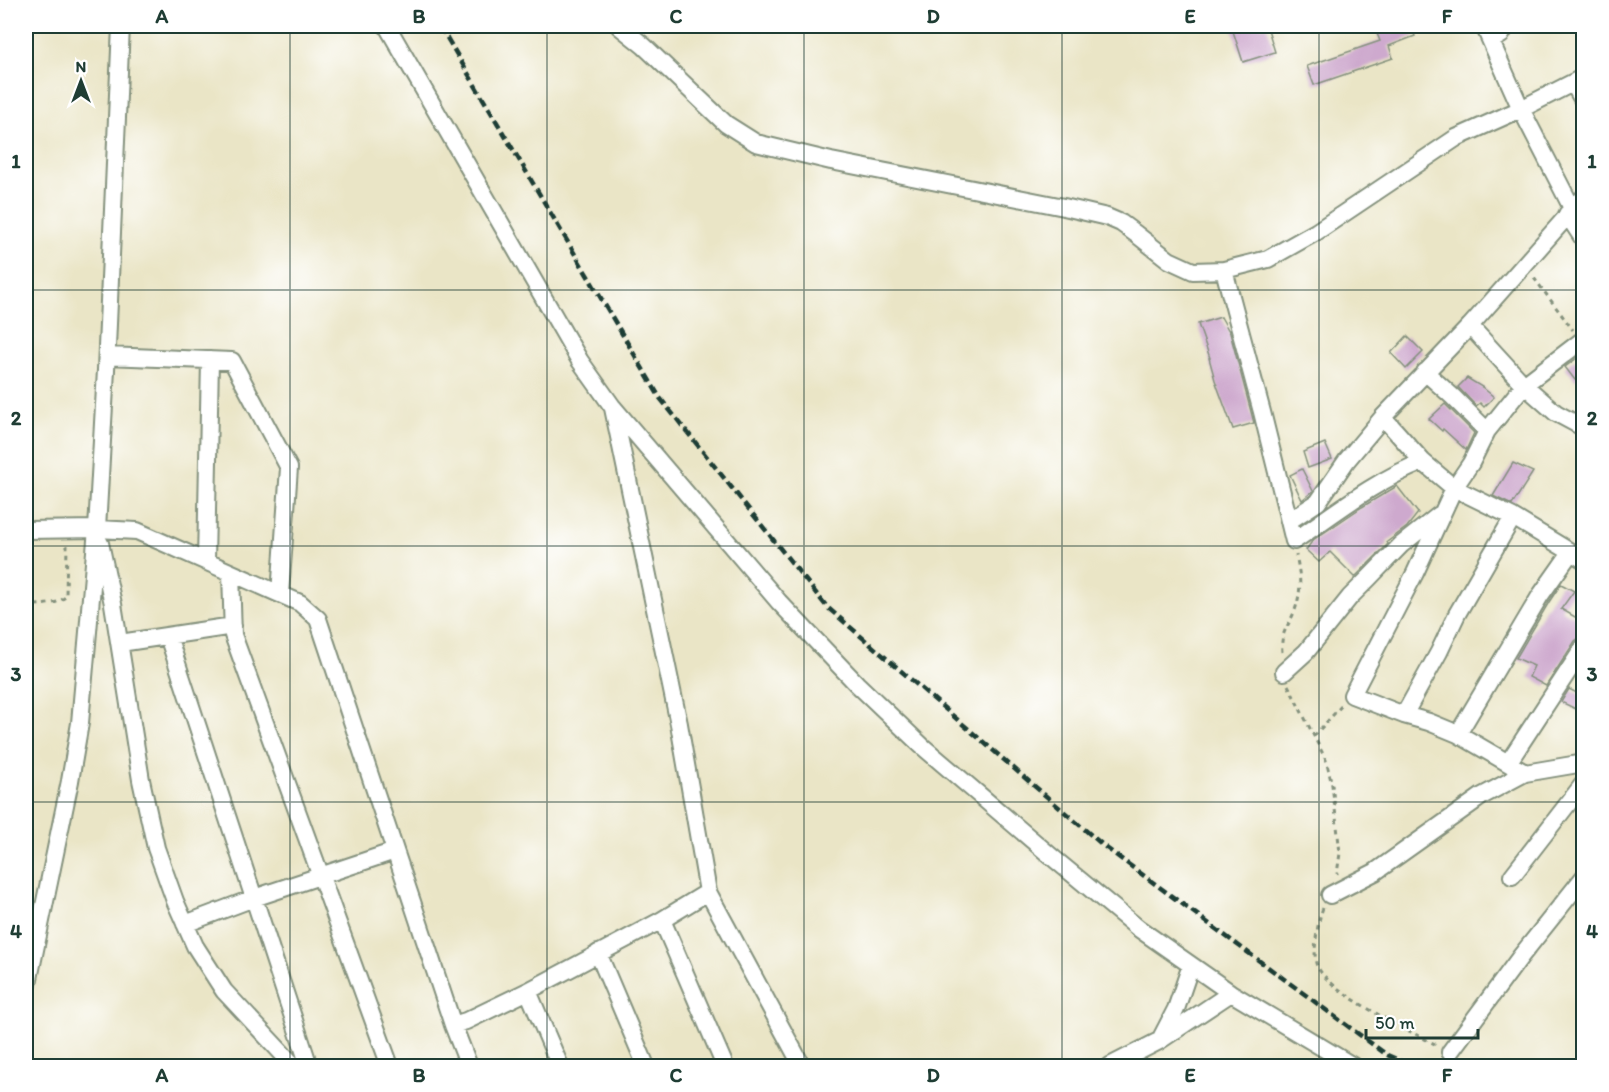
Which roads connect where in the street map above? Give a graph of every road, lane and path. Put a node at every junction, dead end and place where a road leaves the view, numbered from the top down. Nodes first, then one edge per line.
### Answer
1 (121, 26) edge
2 (387, 26) edge
3 (618, 26) edge
4 (1484, 26) edge
5 (1506, 26) edge
6 (1491, 41) junction
7 (1578, 80) edge
8 (1584, 102) edge
9 (1521, 109) junction
10 (1574, 207) edge
11 (1584, 240) edge
12 (1523, 264) junction
13 (1224, 270) junction
14 (1470, 326) junction
15 (1582, 340) edge
16 (107, 356) junction
17 (210, 360) junction
18 (1425, 372) junction
19 (1524, 385) junction
20 (612, 406) junction
21 (1383, 417) junction
22 (1580, 422) edge
23 (1487, 431) junction
24 (1423, 462) junction
25 (1454, 488) junction
26 (1443, 512) junction
27 (1513, 517) junction
28 (1289, 521) junction
29 (68, 529) junction
30 (97, 529) junction
31 (26, 531) edge
32 (1294, 542) junction
33 (1577, 556) edge
34 (206, 562) junction
35 (231, 573) junction
36 (280, 594) junction
37 (26, 606) edge
38 (233, 626) junction
39 (168, 636) junction
40 (120, 643) junction
41 (1584, 647) edge
42 (1284, 672) junction
43 (1352, 695) junction
44 (1404, 715) junction
45 (1458, 734) junction
46 (1314, 736) junction
47 (1508, 763) junction
48 (1584, 763) edge
49 (1525, 773) junction
50 (1584, 783) edge
51 (395, 851) junction
52 (321, 876) junction
53 (1512, 876) dead end
54 (1584, 877) edge
55 (708, 892) junction
56 (1330, 895) junction
57 (254, 898) junction
58 (662, 920) junction
59 (185, 924) junction
60 (598, 953) junction
61 (1191, 965) junction
62 (528, 991) junction
63 (26, 993) edge
64 (1231, 993) junction
65 (453, 1025) junction
66 (1159, 1041) junction
67 (1450, 1052) junction
68 (294, 1066) edge
69 (309, 1066) edge
70 (390, 1066) edge
71 (469, 1066) edge
72 (560, 1066) edge
73 (646, 1066) edge
74 (725, 1066) edge
75 (802, 1066) edge
76 (1110, 1066) edge
77 (1353, 1066) edge
78 (1477, 1066) edge

1 - 16 street
2 - 20 street
3 - 13 street
4 - 6 street
5 - 6 street
6 - 9 street
7 - 8 street
7 - 9 street
9 - 10 street
9 - 13 street
10 - 11 street
10 - 12 street
12 - 14 street
12 - 15 path
13 - 28 street
14 - 18 street
14 - 19 street
15 - 19 street
16 - 17 street
16 - 30 street
17 - 34 street
17 - 36 street
18 - 21 street
18 - 23 street
19 - 22 street
19 - 23 street
20 - 55 street
20 - 61 street
21 - 24 street
21 - 28 street
23 - 25 street
24 - 25 street
24 - 32 street
25 - 26 street
25 - 27 street
26 - 42 street
26 - 43 street
27 - 33 street
27 - 44 street
28 - 32 street
29 - 30 street
29 - 31 street
29 - 37 path
30 - 34 street
30 - 40 street
30 - 63 street
32 - 42 path
33 - 45 street
34 - 35 street
35 - 36 street
35 - 38 street
36 - 51 street
38 - 39 street
38 - 52 street
39 - 40 street
39 - 57 street
40 - 59 street
41 - 47 street
42 - 46 path
43 - 44 street
43 - 46 path
44 - 45 street
45 - 47 street
46 - 56 path
47 - 49 street
48 - 49 street
49 - 56 street
50 - 53 street
51 - 52 street
51 - 65 street
52 - 57 street
52 - 70 street
54 - 67 street
55 - 58 street
55 - 75 street
56 - 67 path
57 - 59 street
57 - 69 street
58 - 60 street
58 - 74 street
59 - 68 street
60 - 62 street
60 - 73 street
61 - 64 street
61 - 66 street
62 - 65 street
62 - 72 street
64 - 66 street
64 - 77 street
65 - 71 street
66 - 76 street
67 - 78 path

